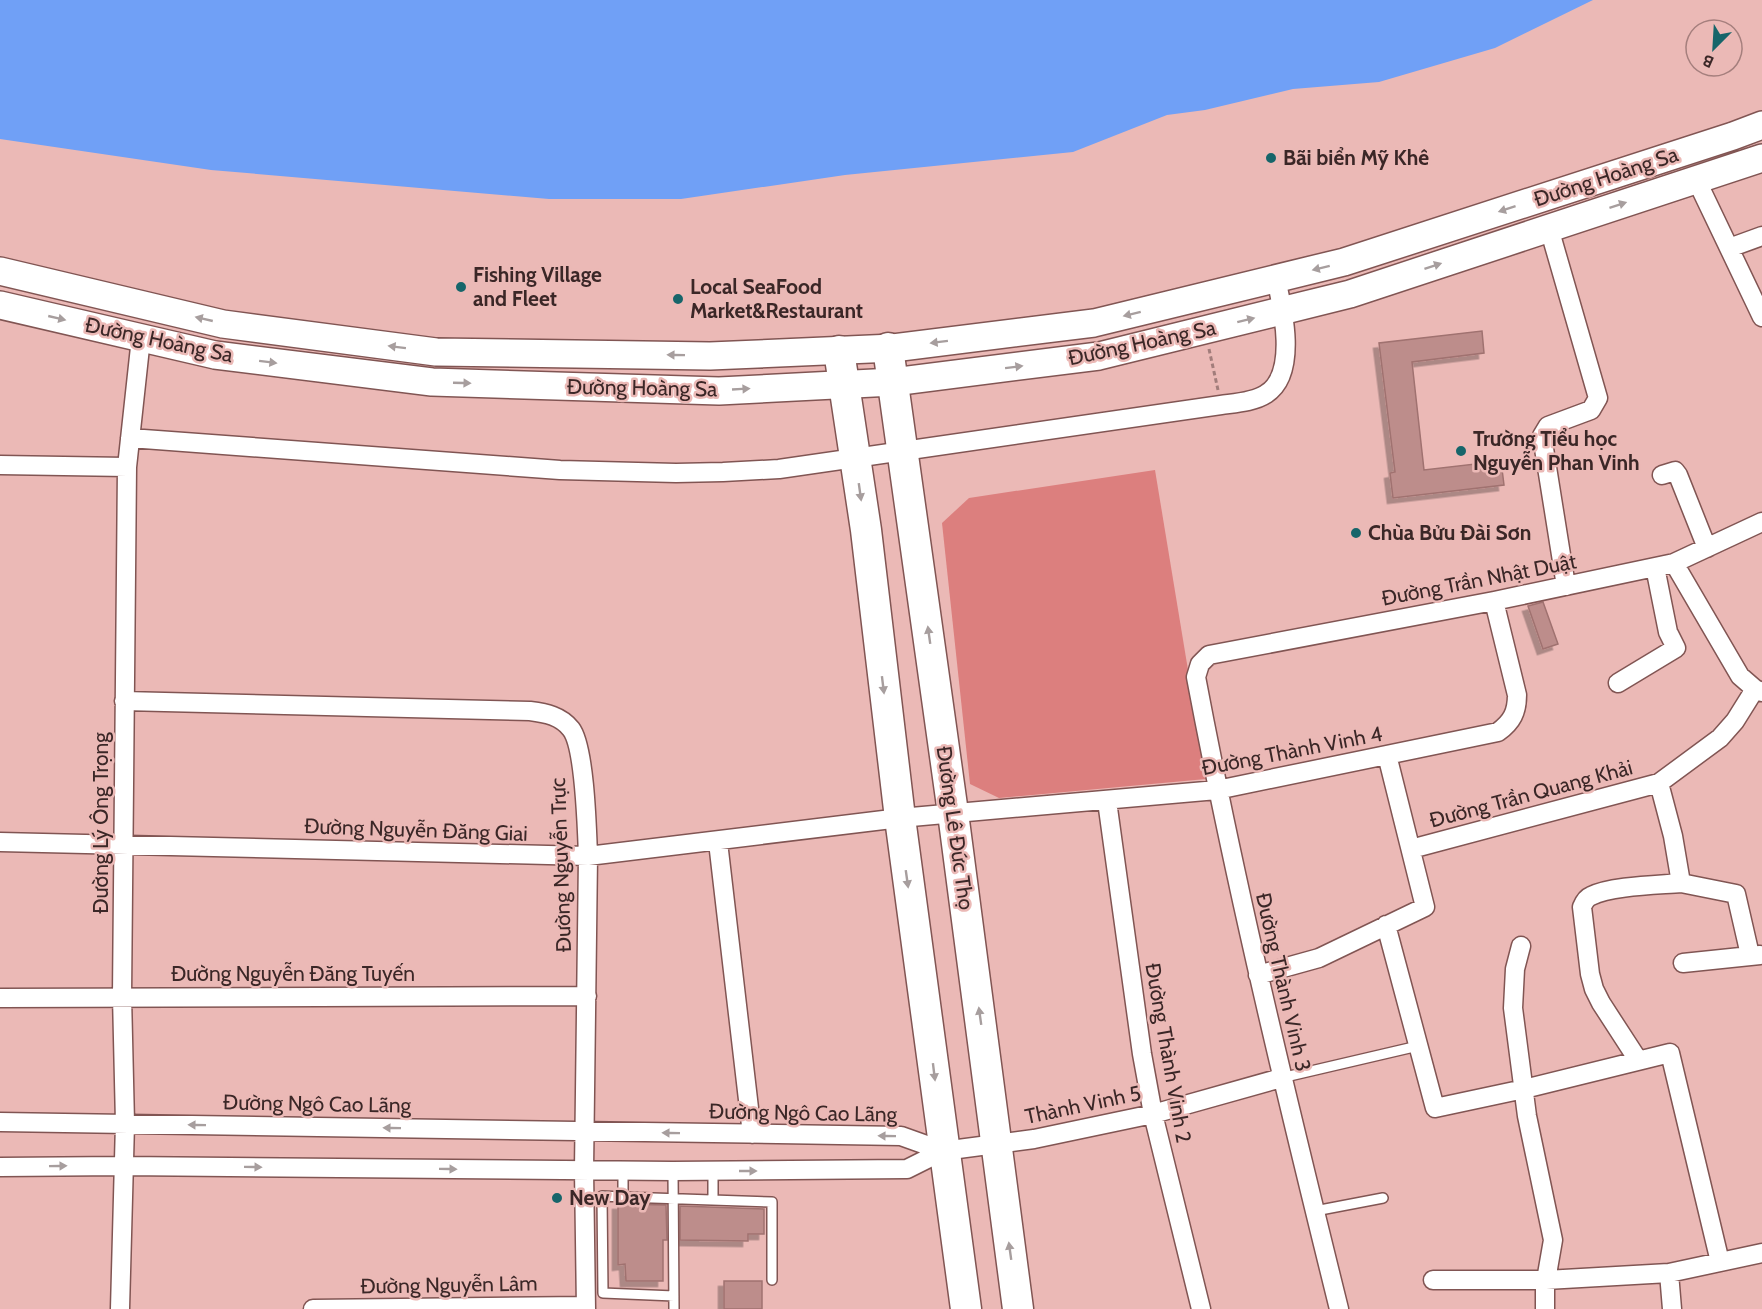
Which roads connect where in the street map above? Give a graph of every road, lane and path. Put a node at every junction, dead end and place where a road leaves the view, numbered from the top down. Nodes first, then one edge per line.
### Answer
1 (1762, 125) edge
2 (1685, 152) junction
3 (1762, 158) edge
4 (1696, 179) junction
5 (1549, 228) junction
6 (1762, 236) edge
7 (1729, 248) junction
8 (0, 271) edge
9 (1276, 279) junction
10 (0, 305) edge
11 (145, 305) junction
12 (1283, 310) junction
13 (1762, 317) edge
14 (1205, 330) junction
15 (141, 338) junction
16 (888, 348) junction
17 (839, 351) junction
18 (893, 382) junction
19 (844, 384) junction
20 (1221, 405) junction
21 (130, 438) junction
22 (902, 451) junction
23 (855, 458) junction
24 (0, 465) edge
25 (127, 467) junction
26 (1662, 475) dead end
27 (1762, 522) edge
28 (1707, 548) junction
29 (1674, 563) junction
30 (1655, 567) junction
31 (1566, 586) junction
32 (1494, 601) junction
33 (1200, 664) joint
34 (1618, 683) dead end
35 (1759, 691) edge
36 (124, 701) junction
37 (1387, 755) junction
38 (1659, 783) junction
39 (1217, 790) junction
40 (1107, 801) junction
41 (953, 813) junction
42 (900, 818) junction
43 (0, 842) edge
44 (718, 842) junction
45 (125, 844) junction
46 (1411, 849) junction
47 (588, 856) junction
48 (1681, 883) junction
49 (1386, 925) junction
50 (1521, 946) dead end
51 (1756, 955) edge
52 (1683, 963) dead end
53 (1258, 975) junction
54 (122, 996) junction
55 (587, 996) junction
56 (0, 998) edge
57 (1418, 1046) junction
58 (1638, 1060) junction
59 (1281, 1078) junction
60 (1524, 1089) junction
61 (1153, 1113) junction
62 (0, 1122) edge
63 (125, 1123) junction
64 (584, 1132) junction
65 (752, 1134) junction
66 (998, 1145) junction
67 (943, 1151) junction
68 (123, 1166) junction
69 (0, 1167) edge
70 (584, 1170) junction
71 (623, 1171) junction
72 (673, 1171) junction
73 (713, 1171) junction
74 (623, 1197) junction
75 (1383, 1198) dead end
76 (672, 1199) junction
77 (713, 1200) junction
78 (1315, 1211) junction
79 (1762, 1253) edge
80 (1720, 1262) junction
81 (594, 1264) junction
82 (1668, 1273) junction
83 (772, 1280) dead end
84 (1433, 1280) dead end
85 (1546, 1280) junction
86 (674, 1296) junction
87 (586, 1308) edge
88 (120, 1309) edge
89 (313, 1309) edge
90 (674, 1309) edge
91 (966, 1309) edge
92 (1018, 1309) edge
93 (1201, 1309) edge
94 (1339, 1309) edge
95 (1545, 1309) edge
96 (1672, 1309) edge

1 - 2 main road, Đường Hoàng Sa
2 - 4 main road
2 -> 9 main road, Đường Hoàng Sa
3 - 4 main road, Đường Hoàng Sa
5 -> 4 main road, Đường Hoàng Sa
4 - 7 street
12 -> 5 main road, Đường Hoàng Sa
5 - 31 street
6 - 7 street
7 - 13 street
8 - 11 main road, Đường Hoàng Sa
9 - 12 street
9 -> 16 main road, Đường Hoàng Sa
10 -> 15 main road, Đường Hoàng Sa
11 - 15 main road
17 -> 11 main road, Đường Hoàng Sa
14 -> 12 main road, Đường Hoàng Sa
12 - 20 street
18 -> 14 main road, Đường Hoàng Sa
14 - 20 path
15 -> 19 main road, Đường Hoàng Sa
15 - 21 street, Đường Lý Ông Trọng
16 - 17 main road, Đường Hoàng Sa
16 - 18 main road, Đường Lê Đức Thọ
17 - 19 main road
18 - 19 main road, Đường Hoàng Sa
18 - 22 main road, Đường Lê Đức Thọ
19 - 23 main road
20 - 22 street
21 - 23 street
21 - 25 street, Đường Lý Ông Trọng
22 - 23 street
41 -> 22 main road, Đường Lê Đức Thọ
23 -> 42 main road
24 - 25 street
25 - 36 street, Đường Lý Ông Trọng
26 - 28 street
27 - 28 street, Đường Trần Nhật Duật
28 - 29 street, Đường Trần Nhật Duật
29 - 30 street, Đường Trần Nhật Duật
29 - 35 street
30 - 31 street, Đường Trần Nhật Duật
30 - 34 street
31 - 32 street, Đường Trần Nhật Duật
32 - 33 street, Đường Trần Nhật Duật
32 - 37 street, Đường Thành Vinh 4
33 - 39 street, Đường Thành Vinh 3
35 - 38 street
36 - 45 street, Đường Lý Ông Trọng
36 - 47 street, Đường Nguyễn Trực
37 - 39 street, Đường Thành Vinh 4
37 - 46 street, Đường Trần Quang Khải
38 - 46 street, Đường Trần Quang Khải
38 - 48 street, Đường Trần Quang Khải
39 - 40 street, Đường Thành Vinh 4
39 - 53 street, Đường Thành Vinh 3
40 - 41 street, Đường Thành Vinh 4
40 - 61 street, Đường Thành Vinh 2
41 - 42 street, Đường Thành Vinh 4
66 -> 41 main road, Đường Lê Đức Thọ
42 - 44 street, Đường Nguyễn Đăng Giai
42 -> 67 main road
43 - 45 street, Đường Nguyễn Đăng Giai
44 - 47 street, Đường Nguyễn Đăng Giai
44 - 65 street
45 - 47 street, Đường Nguyễn Đăng Giai
45 - 54 street, Đường Lý Ông Trọng
46 - 49 street, Đường Trần Quang Khải
47 - 55 street, Đường Nguyễn Trực
48 - 51 street
48 - 58 street
49 - 53 street, Đường Trần Quang Khải
49 - 57 street
50 - 60 street
51 - 52 street
53 - 59 street, Đường Thành Vinh 3
54 - 55 street, Đường Nguyễn Đăng Tuyến
54 - 56 street, Đường Nguyễn Đăng Tuyến
54 - 63 street, Đường Lý Ông Trọng
55 - 64 street, Đường Nguyễn Trực
57 - 59 lane
57 - 60 street
58 - 60 street
58 - 80 street
59 - 61 street, Thành Vinh 5
59 - 78 street, Đường Thành Vinh 3
60 - 85 street
61 - 66 street, Thành Vinh 5
61 - 93 street, Đường Thành Vinh 2
62 - 63 street, Đường Ngô Cao Lãng
64 -> 63 street, Đường Ngô Cao Lãng
63 - 68 street, Đường Lý Ông Trọng
65 -> 64 street, Đường Ngô Cao Lãng
64 - 70 street, Đường Nguyễn Trực
67 -> 65 street, Đường Ngô Cao Lãng
66 - 67 street, Thành Vinh 5
92 -> 66 main road, Đường Lê Đức Thọ
73 -> 67 street
67 - 91 main road
69 -> 68 street
68 -> 70 street
68 - 88 street, Đường Lý Ông Trọng
70 - 71 street
70 - 81 street, Đường Nguyễn Trực
71 - 72 street
71 - 74 lane
72 - 73 street
72 - 76 lane
73 - 77 lane
74 - 76 lane
74 - 81 lane
75 - 78 lane
76 - 77 lane
76 - 86 lane
77 - 83 lane
78 - 94 street, Đường Thành Vinh 3
79 - 80 street
80 - 82 street
81 - 86 lane
81 - 87 street, Đường Nguyễn Trực
82 - 85 street
82 - 96 street
84 - 85 street
85 - 95 street
86 - 90 lane
87 - 89 street, Đường Nguyễn Lâm

